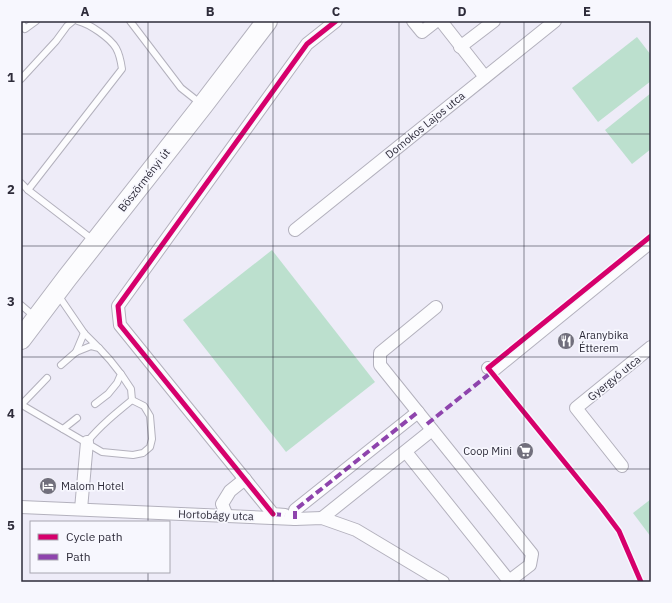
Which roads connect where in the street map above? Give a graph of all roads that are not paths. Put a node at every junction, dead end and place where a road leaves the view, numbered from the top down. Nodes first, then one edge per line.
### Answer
1 (36, 21) edge
2 (74, 21) edge
3 (78, 21) edge
4 (130, 21) edge
5 (267, 21) edge
6 (336, 21) edge
7 (413, 21) edge
8 (436, 21) edge
9 (441, 21) edge
10 (494, 21) edge
11 (555, 21) edge
12 (21, 22) edge
13 (460, 47) junction
14 (485, 77) junction
15 (21, 79) edge
16 (203, 105) junction
17 (21, 183) edge
18 (28, 190) junction
19 (295, 230) dead end
20 (96, 242) junction
21 (651, 242) edge
22 (56, 292) junction
23 (21, 305) edge
24 (436, 307) dead end
25 (36, 318) junction
26 (84, 333) junction
27 (21, 339) edge
28 (99, 348) junction
29 (651, 348) edge
30 (76, 352) junction
31 (61, 365) dead end
32 (488, 368) dead end
33 (121, 374) junction
34 (47, 378) dead end
35 (132, 400) junction
36 (95, 404) dead end
37 (21, 405) edge
38 (418, 412) junction
39 (77, 418) dead end
40 (63, 429) junction
41 (432, 430) junction
42 (86, 442) junction
43 (406, 452) junction
44 (622, 466) dead end
45 (245, 479) junction
46 (21, 507) edge
47 (81, 509) junction
48 (227, 516) junction
49 (284, 516) junction
50 (322, 518) junction
51 (509, 581) edge
52 (444, 582) edge

1 - 12 lane
2 - 15 lane
3 - 18 lane
4 - 16 lane
5 - 16 main road, Böszörményi út
6 - 45 street
7 - 8 street
9 - 13 street
10 - 13 street
11 - 14 street, Domokos Lajos utca
13 - 14 street
14 - 19 street, Domokos Lajos utca
16 - 20 main road, Böszörményi út
17 - 18 lane
18 - 20 lane
20 - 22 main road, Böszörményi út
21 - 32 street
22 - 25 main road, Böszörményi út
22 - 26 lane
23 - 25 lane
24 - 38 street
25 - 27 main road, Böszörményi út
26 - 28 lane
26 - 30 lane
28 - 30 lane
28 - 33 lane
29 - 44 street, Gyergyó utca
30 - 31 lane
33 - 35 lane
33 - 36 lane
34 - 37 lane
35 - 42 lane
35 - 42 lane
37 - 40 lane
38 - 41 street
38 - 49 street
39 - 40 lane
40 - 42 lane
41 - 43 street
41 - 51 street
42 - 47 street
43 - 50 street
43 - 51 street
45 - 48 street
45 - 49 street
46 - 47 street, Hortobágy utca
47 - 48 street, Hortobágy utca
48 - 49 street, Hortobágy utca
49 - 50 street, Hortobágy utca
50 - 52 street, Hortobágy utca

